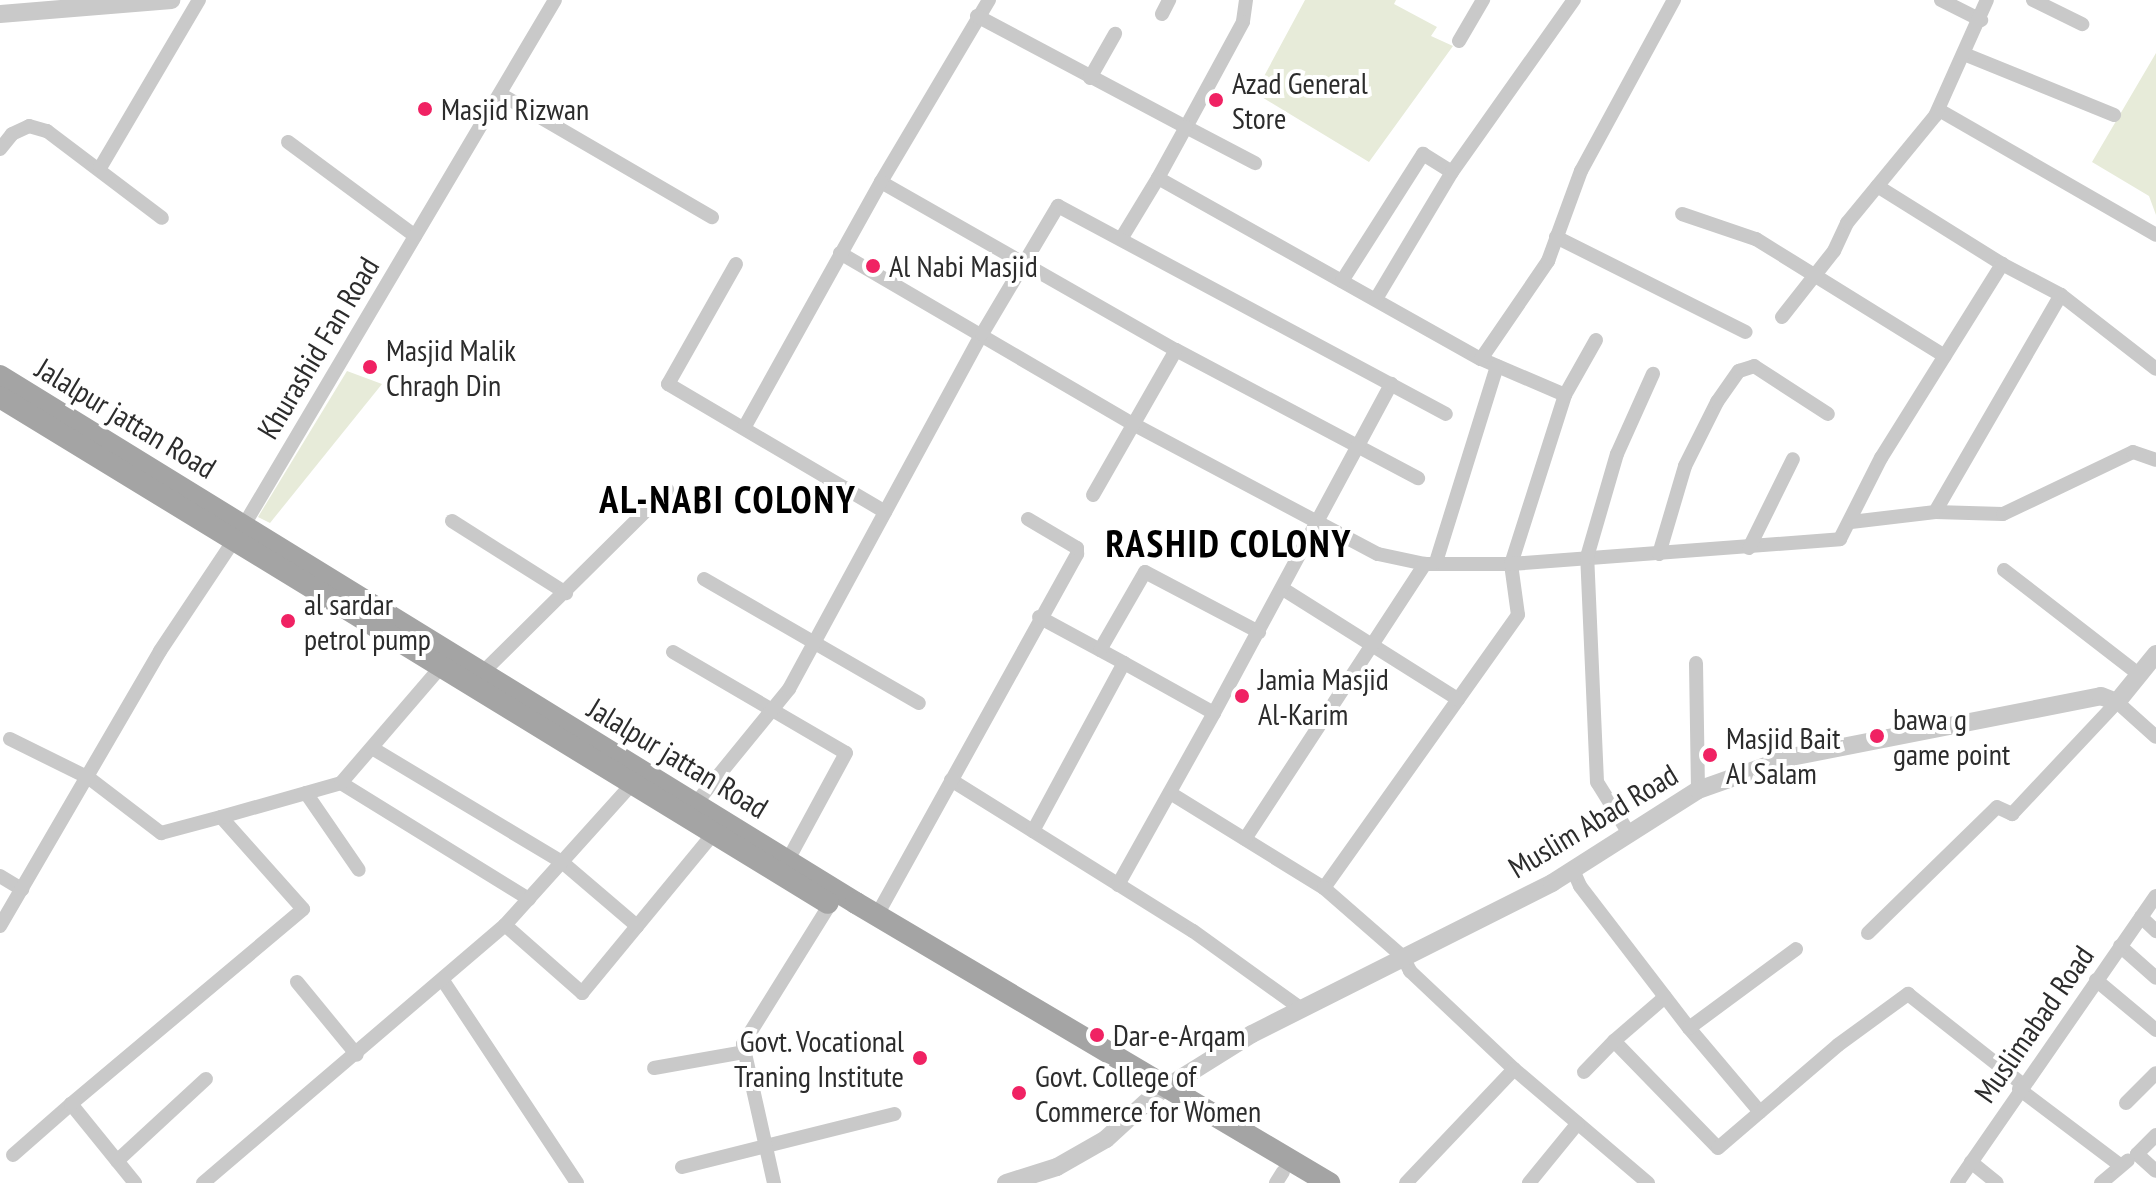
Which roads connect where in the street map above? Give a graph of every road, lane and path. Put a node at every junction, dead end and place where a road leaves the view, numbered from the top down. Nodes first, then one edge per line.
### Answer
1 (171, 0) edge
2 (199, 0) edge
3 (555, 0) edge
4 (989, 0) edge
5 (1246, 0) edge
6 (1483, 0) edge
7 (1574, 0) edge
8 (1674, 0) edge
9 (1941, 0) edge
10 (1987, 0) edge
11 (2033, 0) edge
12 (0, 14) edge
13 (977, 16) junction
14 (1981, 20) junction
15 (2082, 24) dead end
16 (1115, 34) dead end
17 (1459, 41) dead end
18 (1964, 54) junction
19 (1090, 78) junction
20 (502, 95) junction
21 (1939, 110) junction
22 (2114, 115) dead end
23 (1186, 127) junction
24 (288, 142) dead end
25 (0, 149) edge
26 (1255, 163) dead end
27 (100, 168) junction
28 (1452, 172) junction
29 (1158, 178) junction
30 (881, 182) junction
31 (1877, 186) junction
32 (1682, 214) dead end
33 (712, 217) dead end
34 (162, 218) dead end
35 (2156, 235) edge
36 (415, 236) junction
37 (1556, 237) junction
38 (1121, 239) junction
39 (840, 253) junction
40 (1025, 262) junction
41 (736, 264) dead end
42 (2002, 264) junction
43 (1816, 273) junction
44 (1342, 281) junction
45 (2061, 295) junction
46 (1376, 299) junction
47 (1782, 317) dead end
48 (1746, 332) dead end
49 (982, 334) junction
50 (1596, 340) dead end
51 (1176, 350) junction
52 (1945, 356) junction
53 (1481, 359) junction
54 (1497, 366) junction
55 (2156, 369) edge
56 (1653, 374) dead end
57 (0, 376) edge
58 (1391, 384) junction
59 (1565, 395) junction
60 (0, 397) edge
61 (1446, 414) dead end
62 (1828, 414) dead end
63 (1133, 424) junction
64 (744, 428) junction
65 (1357, 449) junction
66 (1793, 459) dead end
67 (2156, 460) edge
68 (1418, 478) dead end
69 (667, 490) dead end
70 (1093, 495) dead end
71 (885, 512) junction
72 (1935, 512) junction
73 (1028, 519) dead end
74 (452, 521) dead end
75 (1320, 522) junction
76 (1851, 522) junction
77 (239, 533) junction
78 (1749, 548) junction
79 (1659, 554) junction
80 (1587, 557) junction
81 (1431, 563) junction
82 (1511, 564) junction
83 (2004, 570) dead end
84 (704, 579) dead end
85 (1283, 589) junction
86 (566, 593) junction
87 (340, 595) junction
88 (1039, 617) junction
89 (1259, 632) junction
90 (813, 644) junction
91 (1372, 645) junction
92 (1100, 650) junction
93 (673, 652) dead end
94 (2156, 654) edge
95 (1124, 663) junction
96 (1696, 663) dead end
97 (440, 668) junction
98 (481, 674) junction
99 (2140, 675) junction
100 (1458, 699) junction
101 (2117, 702) junction
102 (919, 703) dead end
103 (772, 713) junction
104 (1214, 713) junction
105 (2156, 737) edge
106 (10, 739) dead end
107 (372, 748) junction
108 (89, 778) junction
109 (951, 780) junction
110 (341, 783) junction
111 (650, 787) junction
112 (1698, 790) junction
113 (306, 793) junction
114 (1170, 793) junction
115 (696, 803) junction
116 (221, 817) junction
117 (1033, 831) junction
118 (714, 833) junction
119 (1630, 835) junction
120 (1245, 839) junction
121 (788, 860) junction
122 (562, 862) junction
123 (359, 870) dead end
124 (1573, 870) junction
125 (0, 876) edge
126 (1118, 885) junction
127 (1324, 888) junction
128 (22, 889) junction
129 (2156, 896) edge
130 (529, 899) junction
131 (845, 907) junction
132 (877, 915) junction
133 (2141, 917) junction
134 (505, 925) junction
135 (0, 926) edge
136 (637, 926) junction
137 (2156, 931) edge
138 (1868, 933) dead end
139 (2120, 946) junction
140 (1796, 949) dead end
141 (1403, 957) junction
142 (2156, 978) edge
143 (2096, 980) junction
144 (297, 982) dead end
145 (444, 982) junction
146 (1665, 997) junction
147 (1300, 1008) junction
148 (1689, 1028) junction
149 (2156, 1030) edge
150 (1614, 1041) junction
151 (744, 1052) junction
152 (357, 1055) junction
153 (654, 1068) dead end
154 (1514, 1069) junction
155 (1584, 1072) dead end
156 (2156, 1073) edge
157 (206, 1079) dead end
158 (2021, 1086) junction
159 (1160, 1091) junction
160 (2126, 1103) dead end
161 (71, 1104) junction
162 (1760, 1112) junction
163 (894, 1114) dead end
164 (1578, 1123) junction
165 (2156, 1135) edge
166 (765, 1146) junction
167 (2137, 1154) junction
168 (13, 1155) dead end
169 (117, 1161) junction
170 (1971, 1162) junction
171 (2120, 1165) junction
172 (682, 1167) dead end
173 (2156, 1171) edge
174 (1286, 1179) edge
175 (135, 1183) edge
176 (203, 1183) edge
177 (577, 1183) edge
178 (774, 1183) edge
179 (1006, 1183) edge
180 (1329, 1183) edge
181 (1406, 1183) edge
182 (1529, 1183) edge
183 (1648, 1183) edge
184 (1957, 1183) edge
185 (1997, 1183) edge
186 (2101, 1183) edge

1 - 12 street
2 - 27 street
3 - 20 street, Khurashid Fan Road
4 - 13 street
5 - 23 street
6 - 17 street
7 - 28 street
8 - 37 street
9 - 14 street
10 - 14 street
11 - 15 street
13 - 19 street
13 - 30 street
14 - 18 street
16 - 19 street
18 - 21 street
18 - 22 street
19 - 23 street
20 - 33 street
20 - 36 street, Khurashid Fan Road
21 - 31 street
21 - 35 street
23 - 26 street
23 - 29 street
24 - 36 street
25 - 27 street
27 - 34 street
28 - 44 street
28 - 46 street
29 - 38 street
29 - 44 street
30 - 39 street
30 - 40 street
31 - 42 street
31 - 43 street
32 - 43 street
36 - 77 street, Khurashid Fan Road
37 - 48 street
37 - 53 street
38 - 40 street
38 - 58 street
39 - 49 street
39 - 64 street
40 - 49 street
40 - 51 street
41 - 64 street
42 - 45 street
42 - 52 street
43 - 47 street
43 - 52 street
44 - 46 street
45 - 55 street
45 - 72 street
46 - 53 street
49 - 63 street
49 - 71 street
50 - 59 street
51 - 63 street
51 - 65 street
52 - 76 street
53 - 54 street
54 - 59 street
54 - 81 street
56 - 80 street
57 - 77 main road, Jalalpur jattan Road
58 - 61 street
58 - 65 street
59 - 82 street
60 - 77 main road, Jalalpur jattan Road
62 - 79 street
63 - 70 street
63 - 75 street
64 - 71 street
65 - 68 street
65 - 75 street
66 - 78 street
67 - 72 street
69 - 86 street
71 - 90 street
72 - 76 street
73 - 88 street
74 - 86 street
75 - 81 street
75 - 85 street
76 - 78 street
77 - 87 main road, Jalalpur jattan Road
77 - 108 street, Khurashid Fan Road
78 - 79 street
79 - 80 street
80 - 82 street
80 - 119 street
81 - 82 street
81 - 91 street
82 - 100 street
83 - 99 street
84 - 90 street
85 - 89 street
85 - 91 street
86 - 98 street
87 - 97 main road, Jalalpur jattan Road
87 - 98 main road, Jalalpur jattan Road
88 - 92 street
88 - 109 street
89 - 92 street
89 - 104 street
90 - 102 street
90 - 103 street
91 - 100 street
91 - 120 street
92 - 95 street
93 - 103 street
94 - 99 street
95 - 104 street
95 - 117 street
96 - 112 street
97 - 107 street
97 - 111 main road, Jalalpur jattan Road
98 - 111 main road, Jalalpur jattan Road
99 - 101 street
100 - 127 street
101 - 105 street
101 - 112 street, Muslim Abad Road
101 - 138 street
103 - 115 street
103 - 121 street
104 - 114 street
106 - 108 street
107 - 110 street
107 - 122 street
108 - 116 street
108 - 128 street, Khurashid Fan Road
109 - 117 street
109 - 132 street
110 - 113 street
110 - 130 street
111 - 115 main road, Jalalpur jattan Road
111 - 118 main road, Jalalpur jattan Road
111 - 122 street
112 - 119 street, Muslim Abad Road
113 - 116 street
113 - 123 street
114 - 120 street
114 - 126 street
115 - 121 main road, Jalalpur jattan Road
116 - 161 street
117 - 126 street
118 - 131 main road, Jalalpur jattan Road
118 - 136 street
119 - 124 street, Muslim Abad Road
120 - 127 street
121 - 131 main road, Jalalpur jattan Road
122 - 130 street
122 - 136 street
124 - 141 street, Muslim Abad Road
124 - 146 street
125 - 128 street
126 - 147 street
127 - 141 street
128 - 135 street, Khurashid Fan Road
129 - 133 street, Muslimabad Road
130 - 134 street
131 - 132 main road, Jalalpur jattan Road
131 - 151 street
131 - 159 main road, Jalalpur jattan Road
132 - 159 main road, Jalalpur jattan Road
133 - 137 street
133 - 139 street, Muslimabad Road
134 - 136 street
134 - 145 street
139 - 142 street
139 - 143 street, Muslimabad Road
140 - 148 street
141 - 147 street, Muslim Abad Road
141 - 154 street
143 - 149 street
143 - 158 street, Muslimabad Road
144 - 152 street
145 - 152 street
145 - 177 street
146 - 148 street
146 - 150 street
147 - 159 street, Muslim Abad Road
148 - 162 street
150 - 155 street
150 - 162 street
151 - 153 street
151 - 166 street
152 - 176 street
154 - 164 street
154 - 181 street
156 - 160 street
157 - 169 street
158 - 162 street
158 - 170 street, Muslimabad Road
158 - 171 street
159 - 174 main road, Jalalpur jattan Road
159 - 179 street, Muslim Abad Road
159 - 180 main road, Jalalpur jattan Road
161 - 168 street
161 - 169 street
163 - 166 street
164 - 182 street
164 - 183 street
165 - 167 street
166 - 172 street
166 - 178 street
167 - 171 street
167 - 173 street
169 - 175 street
170 - 184 street, Muslimabad Road
170 - 185 street
171 - 186 street

